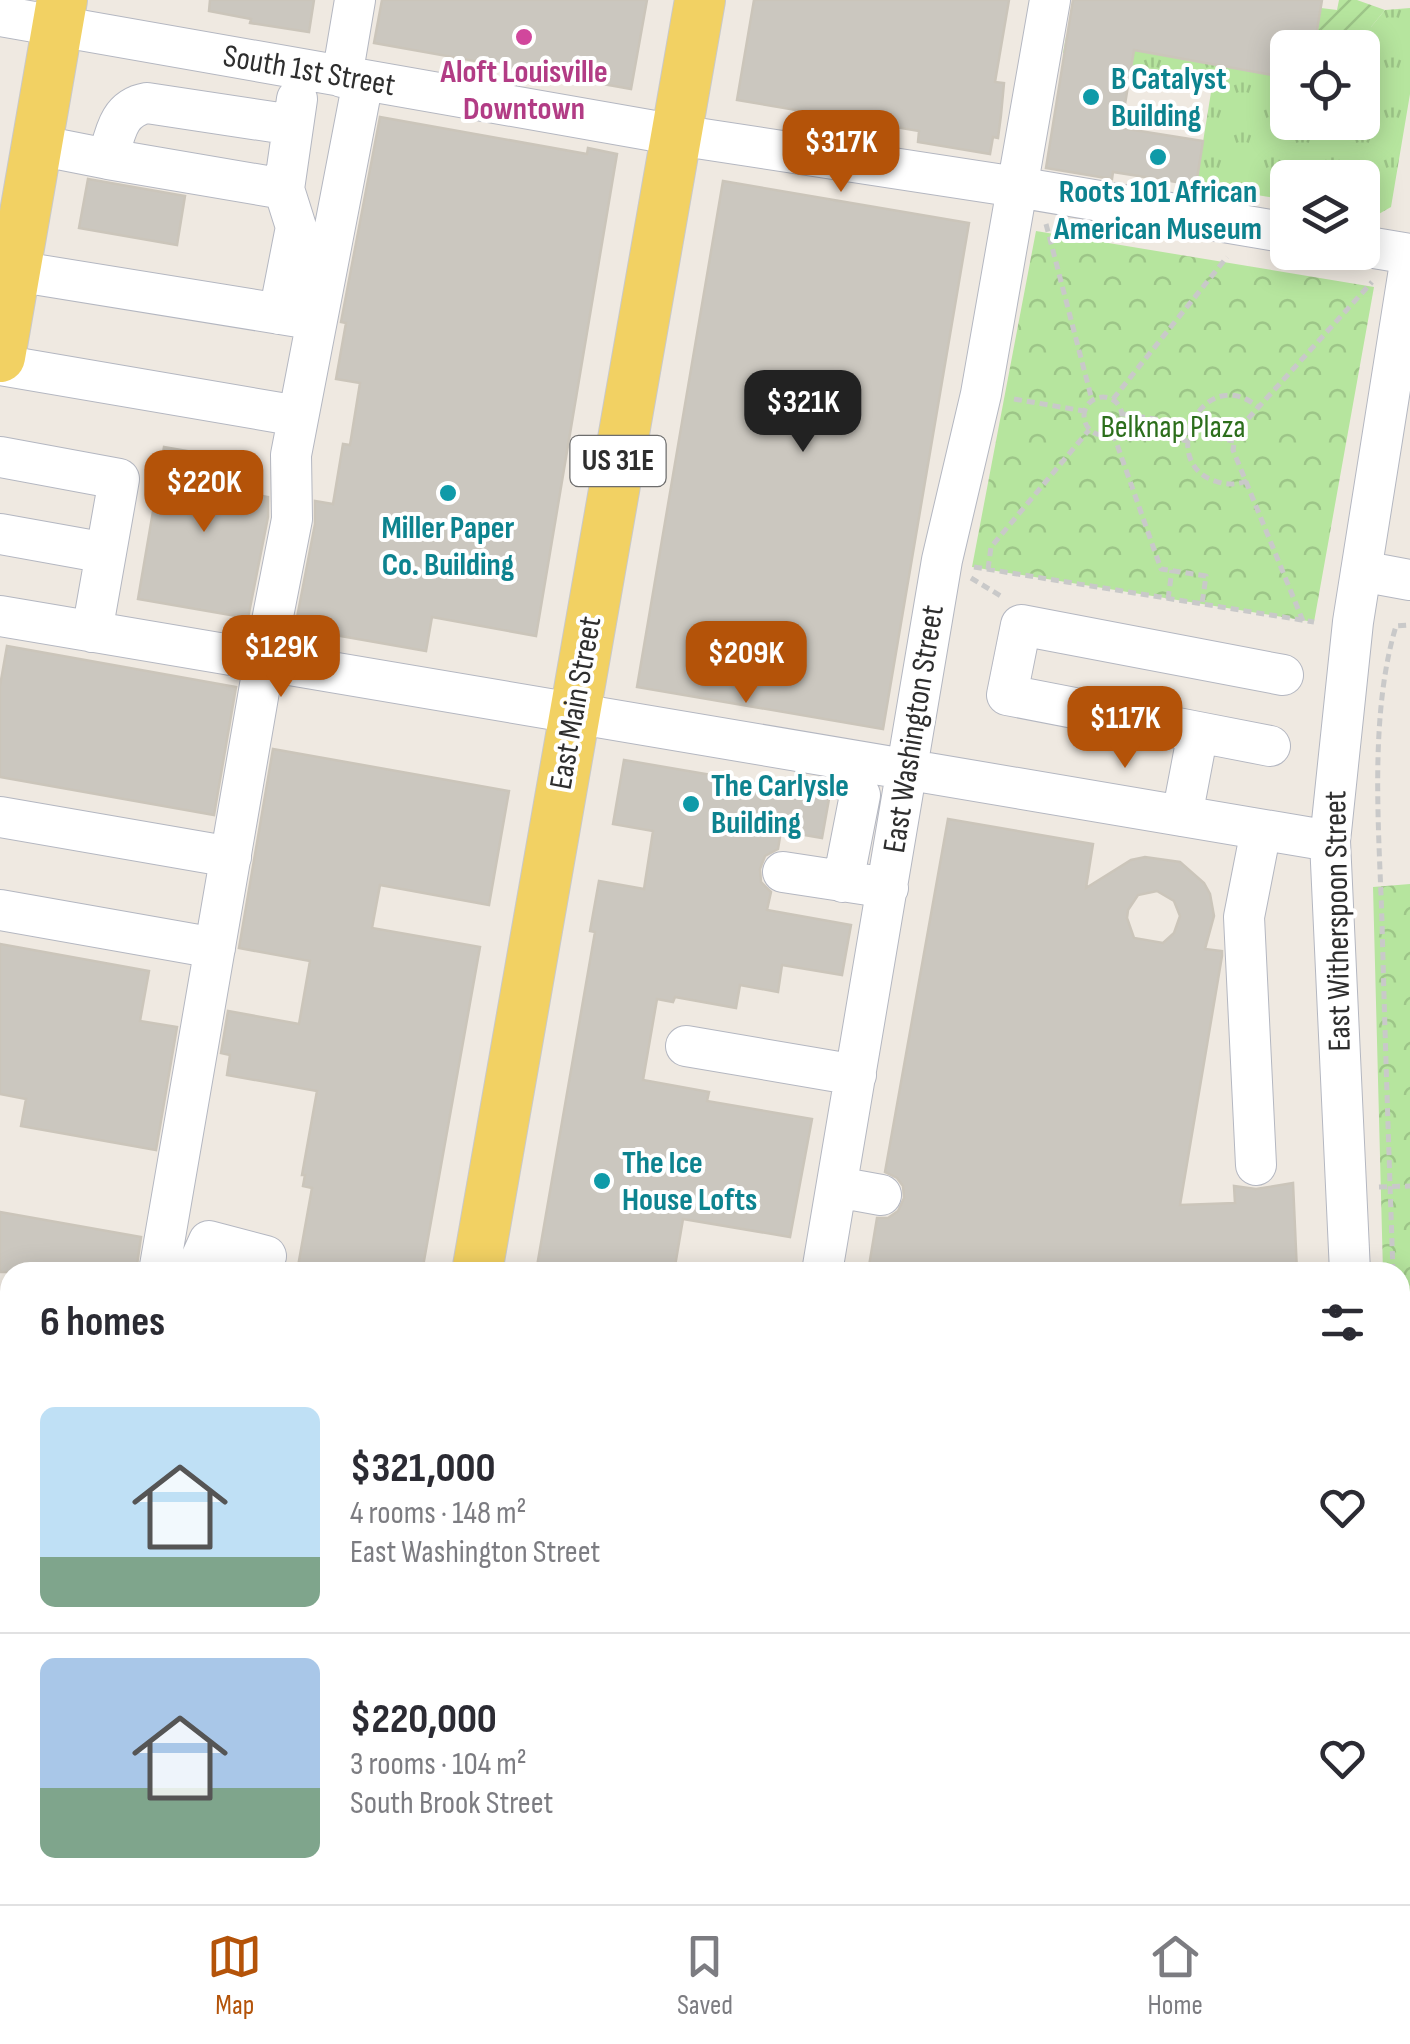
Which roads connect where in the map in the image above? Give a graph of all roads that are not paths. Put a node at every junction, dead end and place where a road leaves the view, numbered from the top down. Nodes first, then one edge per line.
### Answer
1 (355, 0) edge
2 (700, 0) edge
3 (1050, 0) edge
4 (60, 14) edge
5 (0, 16) edge
6 (302, 70) junction
7 (352, 79) junction
8 (293, 126) junction
9 (676, 134) junction
10 (37, 145) junction
11 (108, 159) junction
12 (284, 188) junction
13 (1027, 189) junction
14 (1269, 230) edge
15 (1410, 254) edge
16 (1380, 261) edge
17 (1410, 263) edge
18 (15, 271) junction
19 (298, 317) junction
20 (0, 361) edge
21 (298, 416) junction
22 (0, 458) edge
23 (0, 534) edge
24 (106, 553) junction
25 (1360, 570) junction
26 (1404, 596) edge
27 (0, 616) edge
28 (92, 632) junction
29 (264, 662) junction
30 (1283, 675) dead end
31 (574, 713) junction
32 (1198, 732) junction
33 (1270, 746) dead end
34 (908, 770) junction
35 (860, 795) dead end
36 (1182, 816) junction
37 (0, 817) edge
38 (1261, 830) junction
39 (1330, 841) junction
40 (230, 857) junction
41 (783, 872) dead end
42 (843, 882) junction
43 (888, 888) junction
44 (0, 910) edge
45 (215, 948) junction
46 (686, 1046) dead end
47 (856, 1076) junction
48 (1256, 1165) dead end
49 (837, 1187) junction
50 (881, 1195) dead end
51 (266, 1256) dead end
52 (160, 1262) edge
53 (200, 1262) edge
54 (479, 1262) edge
55 (824, 1262) edge
56 (1350, 1262) edge

1 - 7 street
2 - 9 main road, US 31E
3 - 13 street, East Washington Street
4 - 5 street, South 1st Street
4 - 6 street, South 1st Street
4 - 10 main road
6 - 7 street, South 1st Street
6 - 8 street
7 - 9 street, South 1st Street
7 - 19 street
8 - 11 street
8 - 12 street
9 - 13 street, South 1st Street
9 - 31 main road, East Main Street / US 31E
10 - 11 street
10 - 18 main road
11 - 12 street
12 - 19 street
13 - 14 street, South 1st Street
13 - 34 street, East Washington Street
15 - 16 street
17 - 25 street, East Witherspoon Street
18 - 19 street
18 - 20 main road
19 - 21 street
20 - 21 street
21 - 29 street
22 - 24 street
23 - 24 street
24 - 28 street
25 - 26 street
25 - 39 street, East Witherspoon Street
27 - 28 street
28 - 29 street
29 - 31 street
29 - 40 street
30 - 32 street
31 - 34 street
31 - 54 main road, East Main Street / US 31E
32 - 33 street
32 - 36 street
34 - 36 street
34 - 43 street, East Washington Street
35 - 42 street
36 - 38 street
37 - 40 street
38 - 39 street
38 - 48 street
39 - 56 street, East Witherspoon Street
40 - 45 street
41 - 42 street
42 - 43 street
43 - 47 street, East Washington Street
44 - 45 street
45 - 52 street
46 - 47 street
47 - 49 street, East Washington Street
49 - 50 street
49 - 55 street, East Washington Street
51 - 53 street

